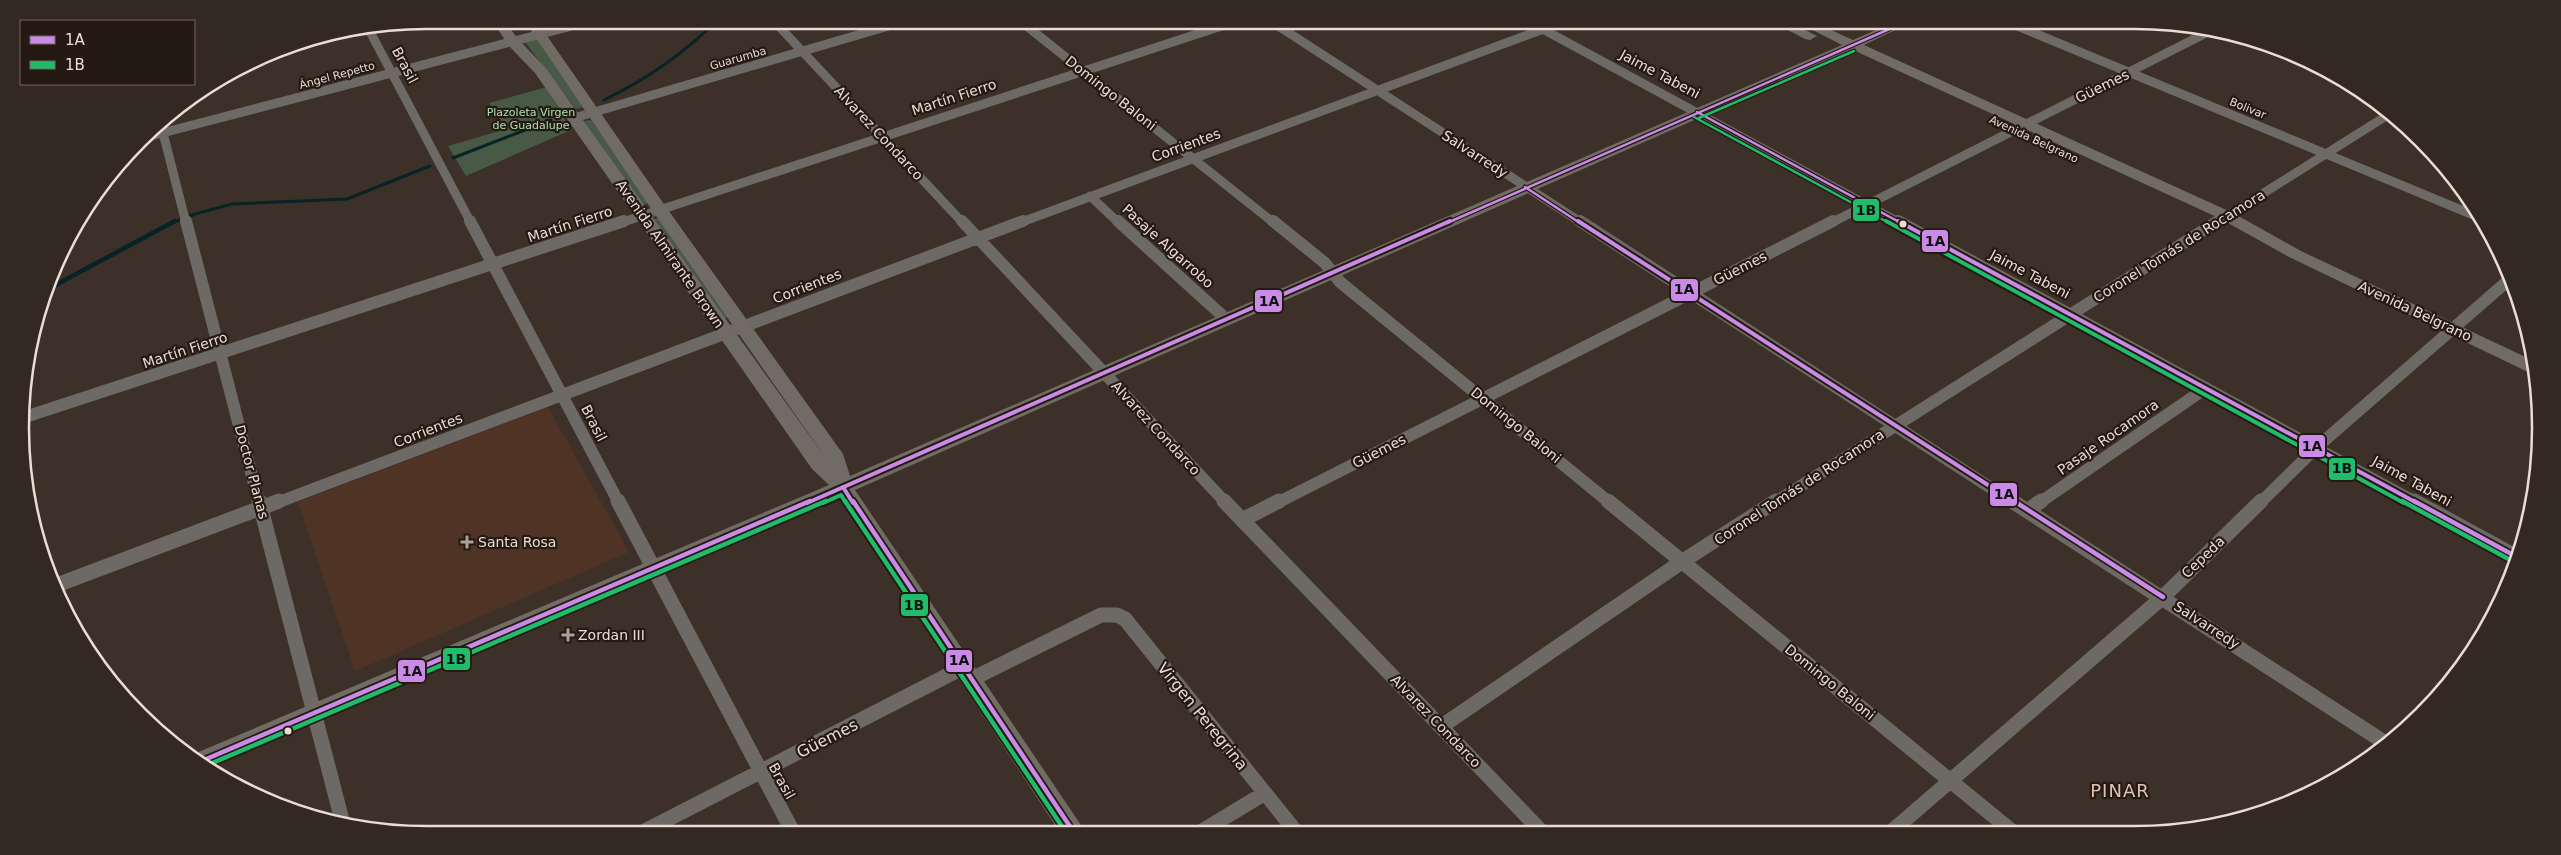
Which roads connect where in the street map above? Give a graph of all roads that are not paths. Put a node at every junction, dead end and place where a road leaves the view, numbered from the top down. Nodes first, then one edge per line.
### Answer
1 (504, 29) edge
2 (537, 29) edge
3 (563, 29) edge
4 (782, 29) edge
5 (877, 29) edge
6 (1031, 29) edge
7 (1212, 29) edge
8 (1283, 29) edge
9 (1543, 29) joint
10 (1798, 29) edge
11 (1814, 29) edge
12 (1889, 29) edge
13 (2025, 29) edge
14 (371, 33) edge
15 (541, 35) junction
16 (2203, 35) edge
17 (513, 42) junction
18 (1846, 48) junction
19 (803, 50) junction
20 (1083, 70) junction
21 (392, 72) junction
22 (2129, 72) junction
23 (1378, 91) junction
24 (593, 112) junction
25 (1697, 112) junction
26 (574, 118) junction
27 (2384, 118) edge
28 (2020, 127) junction
29 (163, 133) junction
30 (159, 134) edge
31 (881, 138) junction
32 (2326, 154) junction
33 (1193, 158) junction
34 (1525, 187) junction
35 (1090, 196) junction
36 (1867, 204) junction
37 (660, 210) junction
38 (2470, 214) edge
39 (643, 216) junction
40 (2221, 220) junction
41 (979, 238) junction
42 (493, 265) junction
43 (1333, 272) junction
44 (2505, 283) edge
45 (1690, 294) junction
46 (2070, 315) junction
47 (1226, 318) junction
48 (743, 326) junction
49 (2451, 328) junction
50 (726, 333) junction
51 (221, 354) junction
52 (2527, 365) edge
53 (1102, 372) junction
54 (2206, 388) junction
55 (562, 394) junction
56 (1483, 398) junction
57 (29, 416) edge
58 (1894, 425) junction
59 (2317, 447) junction
60 (843, 487) junction
61 (261, 510) junction
62 (2027, 511) junction
63 (1242, 520) junction
64 (2512, 554) edge
65 (1683, 561) junction
66 (651, 567) junction
67 (61, 584) edge
68 (2162, 597) junction
69 (1101, 614) joint
70 (966, 674) junction
71 (314, 711) junction
72 (1442, 726) junction
73 (2381, 740) edge
74 (206, 759) edge
75 (760, 772) junction
76 (1951, 781) junction
77 (1265, 793) junction
78 (342, 817) edge
79 (655, 826) edge
80 (790, 826) edge
81 (1069, 826) edge
82 (1212, 826) edge
83 (1291, 826) edge
84 (1536, 826) edge
85 (1898, 826) edge
86 (2006, 826) edge

1 - 17 main road, Avenida Almirante Brown
2 - 15 main road, Avenida Almirante Brown
3 - 15 street, Ángel Repetto
4 - 19 street, Alvarez Condarco
5 - 19 street, Guarumba
6 - 20 street, Domingo Baloni
7 - 20 street, Martín Fierro
8 - 23 street, Salvarredy
9 - 23 street, Corrientes
9 - 25 street, Jaime Tabeni
10 - 18 main road, Avenida Belgrano
11 - 18 main road, Avenida Belgrano
12 - 18 main road
13 - 22 street, Bolivar
14 - 21 street, Brasil
15 - 17 street, Ángel Repetto
15 - 24 main road, Avenida Almirante Brown
16 - 22 street, Güemes
17 - 21 street, Ángel Repetto
17 - 26 main road, Avenida Almirante Brown
18 - 25 main road
18 - 28 main road, Avenida Belgrano
19 - 24 street, Guarumba
19 - 31 street, Alvarez Condarco
20 - 31 street, Martín Fierro
20 - 33 street, Domingo Baloni
21 - 29 street, Ángel Repetto
21 - 42 street, Brasil
22 - 28 street, Güemes
22 - 32 street, Bolivar
23 - 33 street, Corrientes
23 - 34 street, Salvarredy
24 - 26 street, Guarumba
24 - 37 main road, Avenida Almirante Brown
25 - 34 main road
25 - 36 street, Jaime Tabeni
26 - 39 main road, Avenida Almirante Brown
27 - 32 street, Coronel Tomás de Rocamora
28 - 36 street, Güemes
28 - 40 main road, Avenida Belgrano
29 - 30 street, Ángel Repetto
29 - 51 street, Doctor Planas
31 - 37 street, Martín Fierro
31 - 41 street, Alvarez Condarco
32 - 38 street, Bolivar
32 - 40 street, Coronel Tomás de Rocamora
33 - 35 street, Corrientes
33 - 43 street, Domingo Baloni
34 - 43 main road
34 - 45 street, Salvarredy
35 - 41 street, Corrientes
35 - 47 street, Pasaje Algarrobo
36 - 45 street, Güemes
36 - 46 street, Jaime Tabeni
37 - 39 street, Martín Fierro
37 - 48 main road, Avenida Almirante Brown
39 - 42 street, Martín Fierro
39 - 50 main road, Avenida Almirante Brown
40 - 46 street, Coronel Tomás de Rocamora
40 - 49 main road, Avenida Belgrano
41 - 48 street, Corrientes
41 - 53 street, Alvarez Condarco
42 - 51 street, Martín Fierro
42 - 55 street, Brasil
43 - 47 main road
43 - 56 street, Domingo Baloni
44 - 49 street, Cepeda
45 - 56 street, Güemes
45 - 58 street, Salvarredy
46 - 54 street, Jaime Tabeni
46 - 58 street, Coronel Tomás de Rocamora
47 - 53 main road
48 - 50 street, Corrientes
48 - 60 main road, Avenida Almirante Brown
49 - 52 main road, Avenida Belgrano
49 - 59 street, Cepeda
50 - 55 street, Corrientes
50 - 60 main road, Avenida Almirante Brown
51 - 57 street, Martín Fierro
51 - 61 street, Doctor Planas
53 - 60 main road
53 - 63 street, Alvarez Condarco
54 - 59 street, Jaime Tabeni
54 - 62 street, Pasaje Rocamora
55 - 61 street, Corrientes
55 - 66 street, Brasil
56 - 63 street, Güemes
56 - 65 street, Domingo Baloni
58 - 62 street, Salvarredy
58 - 65 street, Coronel Tomás de Rocamora
59 - 64 street, Jaime Tabeni
59 - 68 street, Cepeda
60 - 66 main road
60 - 70 main road, Avenida Almirante Brown
61 - 67 street, Corrientes
61 - 71 street, Doctor Planas
62 - 68 street, Salvarredy
63 - 72 street, Alvarez Condarco
65 - 72 street, Coronel Tomás de Rocamora
65 - 76 street, Domingo Baloni
66 - 71 main road
66 - 75 street, Brasil
68 - 73 street, Salvarredy
68 - 76 street, Cepeda
69 - 70 street, Güemes
69 - 77 street, Virgen Peregrina
70 - 75 street, Güemes
70 - 81 main road, Avenida Almirante Brown
71 - 74 main road
71 - 78 street, Doctor Planas
72 - 84 street, Alvarez Condarco
75 - 79 street, Güemes
75 - 80 street, Brasil
76 - 85 street, Cepeda
76 - 86 street, Domingo Baloni
77 - 82 street
77 - 83 street, Virgen Peregrina

